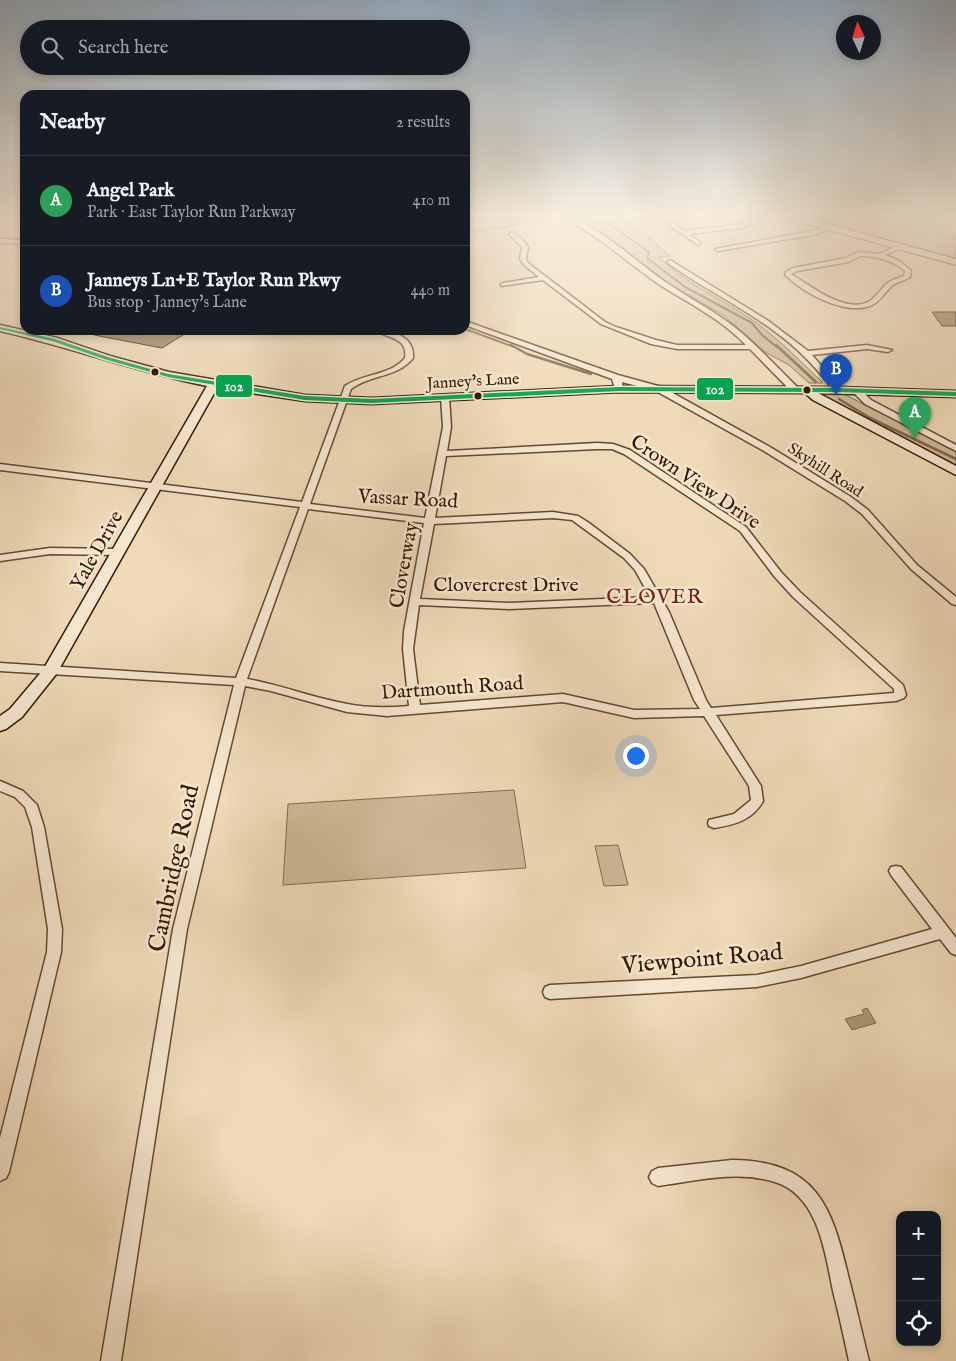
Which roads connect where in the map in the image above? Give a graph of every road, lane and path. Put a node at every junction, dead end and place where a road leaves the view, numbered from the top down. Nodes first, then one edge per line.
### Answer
1 (544, 278) joint
2 (655, 278) edge
3 (692, 278) edge
4 (791, 278) edge
5 (906, 278) edge
6 (503, 285) dead end
7 (470, 325) edge
8 (0, 328) edge
9 (20, 333) edge
10 (30, 335) edge
11 (392, 335) edge
12 (751, 347) junction
13 (888, 350) dead end
14 (804, 354) junction
15 (615, 377) junction
16 (214, 384) junction
17 (619, 389) junction
18 (656, 389) junction
19 (801, 390) junction
20 (838, 390) junction
21 (856, 390) junction
22 (956, 394) edge
23 (445, 397) junction
24 (343, 400) junction
25 (956, 448) edge
26 (442, 454) junction
27 (0, 466) edge
28 (956, 471) edge
29 (154, 487) junction
30 (305, 505) junction
31 (429, 521) junction
32 (118, 552) junction
33 (0, 558) edge
34 (657, 600) junction
35 (414, 602) junction
36 (956, 602) edge
37 (0, 667) edge
38 (51, 670) junction
39 (240, 682) junction
40 (899, 688) joint
41 (415, 710) junction
42 (708, 712) junction
43 (0, 725) edge
44 (0, 786) edge
45 (714, 823) dead end
46 (896, 871) dead end
47 (942, 932) junction
48 (956, 949) edge
49 (550, 992) dead end
50 (0, 1172) edge
51 (658, 1177) dead end
52 (111, 1361) edge
53 (859, 1361) edge

1 - 6 street
1 - 12 street
2 - 12 street
3 - 14 street
4 - 5 street
7 - 15 street, Skyhill Road
8 - 9 main road, Janney's Lane
10 - 16 main road, Janney's Lane
11 - 24 street
12 - 19 street
13 - 14 street
14 - 20 street
15 - 17 street
15 - 18 street, Skyhill Road
16 - 24 main road, Janney's Lane
16 - 29 main road, Yale Drive
17 - 18 main road, Janney's Lane
17 - 23 main road, Janney's Lane
18 - 19 main road, Janney's Lane
18 - 36 street, Skyhill Road
19 - 20 main road, Janney's Lane
19 - 28 main road
20 - 21 main road, Janney's Lane
21 - 22 main road, Janney's Lane
21 - 25 street
23 - 24 main road, Janney's Lane
23 - 26 street, Cloverway
24 - 30 street, Cambridge Road
26 - 31 street, Cloverway
26 - 40 street, Crown View Drive
27 - 29 street, Vassar Road
29 - 30 street, Vassar Road
29 - 32 main road, Yale Drive
30 - 31 street, Vassar Road
30 - 39 street, Cambridge Road
31 - 34 street, Vassar Road
31 - 35 street, Cloverway
32 - 33 street
32 - 38 main road, Yale Drive
34 - 35 street, Clovercrest Drive
34 - 42 street, Vassar Road
35 - 41 street, Cloverway
37 - 38 street, Dartmouth Road
38 - 39 street, Dartmouth Road
38 - 43 main road, Yale Drive
39 - 41 street, Dartmouth Road
39 - 52 street, Cambridge Road
40 - 42 street, Dartmouth Road
41 - 42 street, Dartmouth Road
42 - 45 street, Vassar Road
44 - 50 street
46 - 47 street
47 - 48 street
47 - 49 street, Viewpoint Road
51 - 53 street

